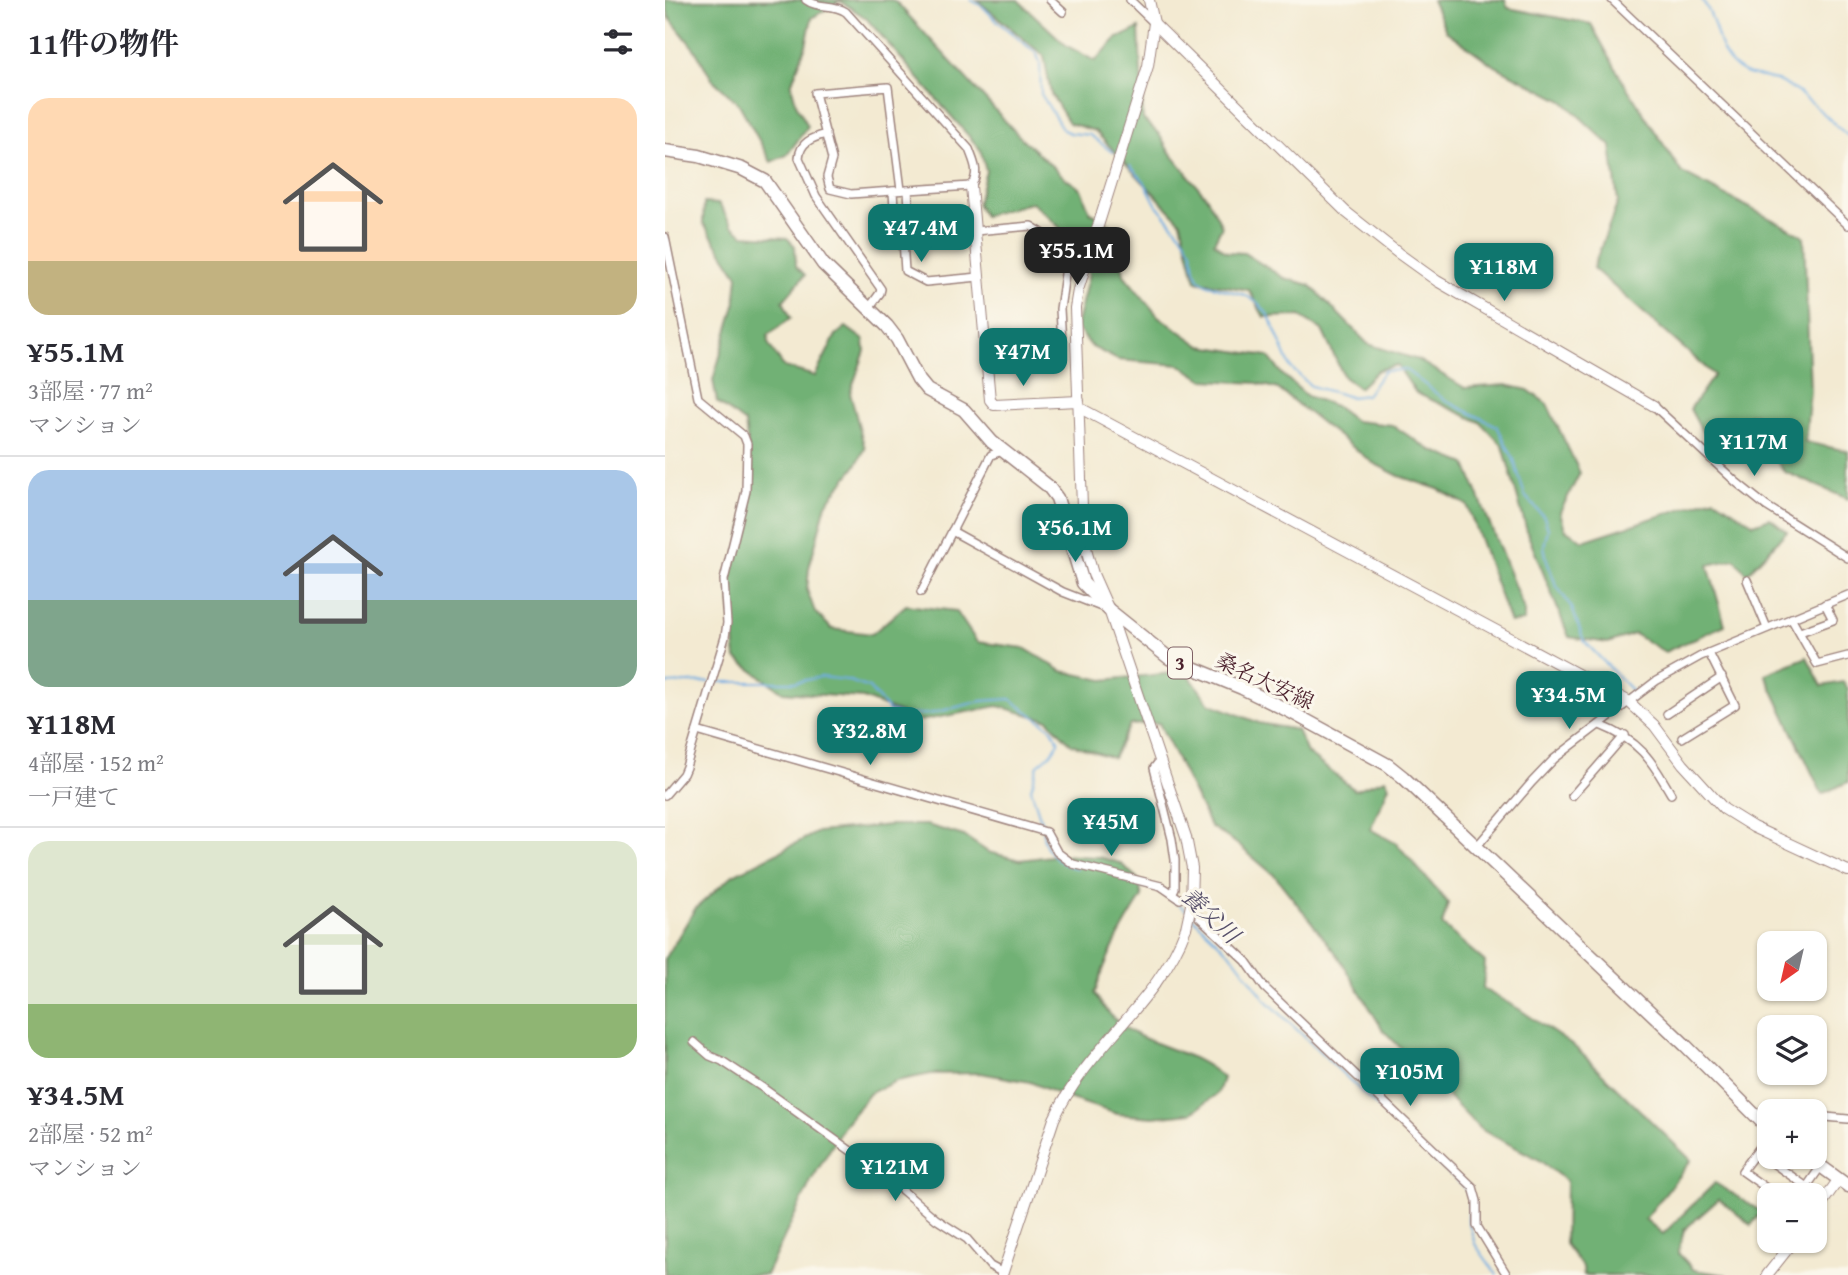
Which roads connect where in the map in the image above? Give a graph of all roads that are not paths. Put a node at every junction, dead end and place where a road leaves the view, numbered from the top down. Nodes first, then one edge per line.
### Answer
1 (806, 0) edge
2 (1130, 0) edge
3 (1149, 0) edge
4 (1612, 0) edge
5 (1053, 1) edge
6 (1063, 12) dead end
7 (1154, 23) junction
8 (826, 134) junction
9 (665, 151) edge
10 (971, 186) junction
11 (900, 190) junction
12 (901, 208) junction
13 (1848, 225) edge
14 (975, 231) junction
15 (665, 237) edge
16 (979, 277) junction
17 (869, 308) junction
18 (986, 353) junction
19 (1080, 404) junction
20 (1654, 406) joint
21 (1002, 451) junction
22 (952, 531) junction
23 (1848, 558) edge
24 (1747, 580) dead end
25 (921, 592) dead end
26 (1848, 595) edge
27 (1825, 604) junction
28 (1109, 610) junction
29 (1791, 618) junction
30 (1767, 628) junction
31 (1800, 632) junction
32 (1709, 653) junction
33 (1848, 656) edge
34 (1722, 677) junction
35 (1628, 701) junction
36 (1667, 714) dead end
37 (1600, 724) junction
38 (697, 731) junction
39 (1625, 735) junction
40 (1682, 738) dead end
41 (1161, 764) junction
42 (1671, 794) dead end
43 (665, 795) edge
44 (1572, 796) dead end
45 (1477, 845) junction
46 (1848, 871) edge
47 (1173, 892) junction
48 (1180, 898) dead end
49 (1199, 917) dead end
50 (694, 1042) dead end
51 (1755, 1115) edge
52 (1827, 1117) edge
53 (1848, 1119) edge
54 (1757, 1152) edge
55 (1781, 1169) edge
56 (1825, 1169) edge
57 (1759, 1183) edge
58 (1801, 1183) edge
59 (1843, 1183) edge
60 (1827, 1200) edge
61 (1784, 1253) edge
62 (1002, 1274) edge
63 (1507, 1275) edge
64 (1767, 1275) edge

1 - 10 street
2 - 7 street
3 - 7 street
4 - 13 street
5 - 6 street
7 - 19 street
7 - 20 street
8 - 11 street
8 - 11 street
8 - 17 street
9 - 17 main road, 桑名大安線 / 3
10 - 11 street
10 - 14 street
11 - 12 street
11 - 12 street
12 - 16 street
14 - 16 street
14 - 18 street
15 - 38 street
16 - 18 street
17 - 21 main road, 桑名大安線 / 3
18 - 19 street
19 - 28 street
19 - 35 street
20 - 23 street
21 - 22 street
21 - 28 main road, 桑名大安線 / 3
22 - 25 street
22 - 28 street
24 - 30 street
26 - 27 street
27 - 29 street
27 - 31 street
28 - 41 street
28 - 45 main road, 桑名大安線 / 3
29 - 30 street
29 - 31 street
30 - 32 street
31 - 33 street
32 - 34 street
32 - 35 street
34 - 36 street
34 - 40 street
35 - 37 street
35 - 46 street
37 - 39 street
37 - 45 street
38 - 43 street
38 - 47 street
39 - 42 street
39 - 44 street
41 - 47 street
41 - 62 street, bridge
45 - 51 main road, 桑名大安線 / 3
47 - 48 street
49 - 63 street
50 - 62 street
52 - 53 street
54 - 57 street
55 - 58 street
56 - 59 main road
59 - 60 street
61 - 64 street

